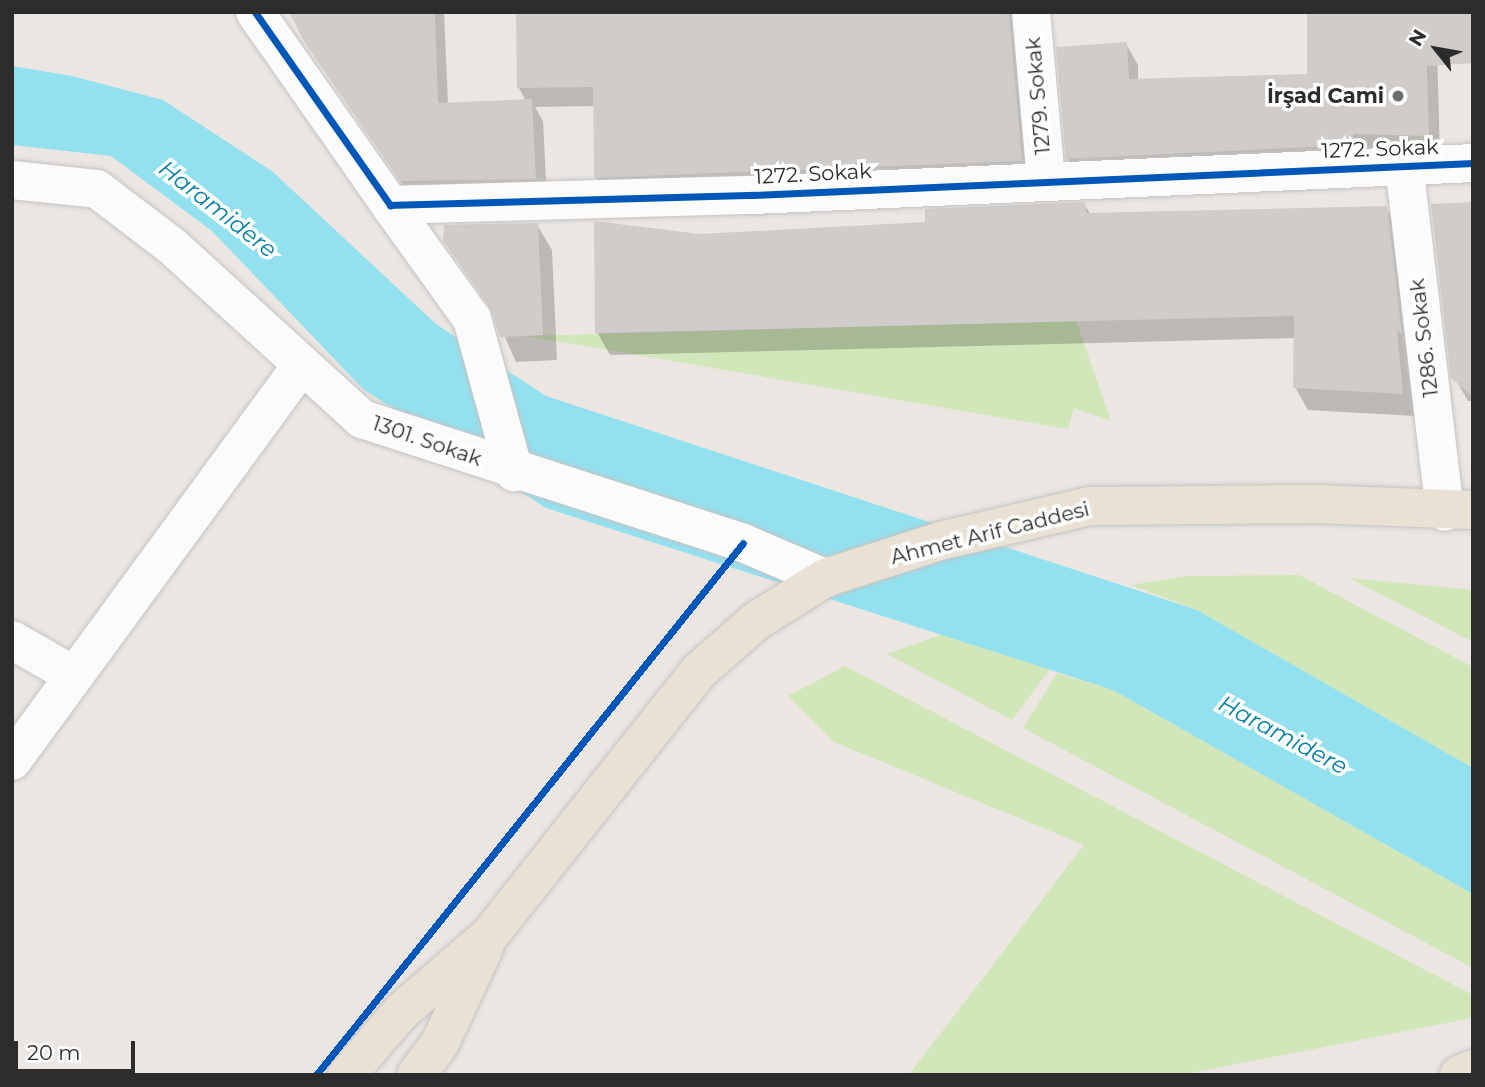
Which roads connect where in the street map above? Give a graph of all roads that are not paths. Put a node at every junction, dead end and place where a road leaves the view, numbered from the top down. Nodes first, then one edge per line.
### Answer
1 (254, 12) edge
2 (1031, 12) edge
3 (1473, 163) edge
4 (1404, 164) junction
5 (12, 180) edge
6 (1046, 180) junction
7 (390, 205) junction
8 (302, 365) junction
9 (514, 472) junction
10 (1463, 515) edge
11 (825, 578) junction
12 (12, 640) edge
13 (74, 675) junction
14 (12, 761) edge
15 (489, 936) junction
16 (1473, 1069) edge
17 (347, 1075) edge
18 (416, 1075) edge
19 (1459, 1075) edge

1 - 7 street
2 - 6 street, 1279. Sokak
3 - 4 street, 1272. Sokak
4 - 6 street, 1272. Sokak
4 - 10 street, 1286. Sokak
5 - 8 street, 1301. Sokak
6 - 7 street, 1272. Sokak
7 - 9 street
8 - 9 street, 1301. Sokak
8 - 13 street
9 - 11 street, 1301. Sokak
10 - 11 main road, Ahmet Arif Caddesi
11 - 15 main road, Ahmet Arif Caddesi
12 - 13 street
13 - 14 street
15 - 17 main road, Ahmet Arif Caddesi
15 - 18 main road
16 - 19 main road

